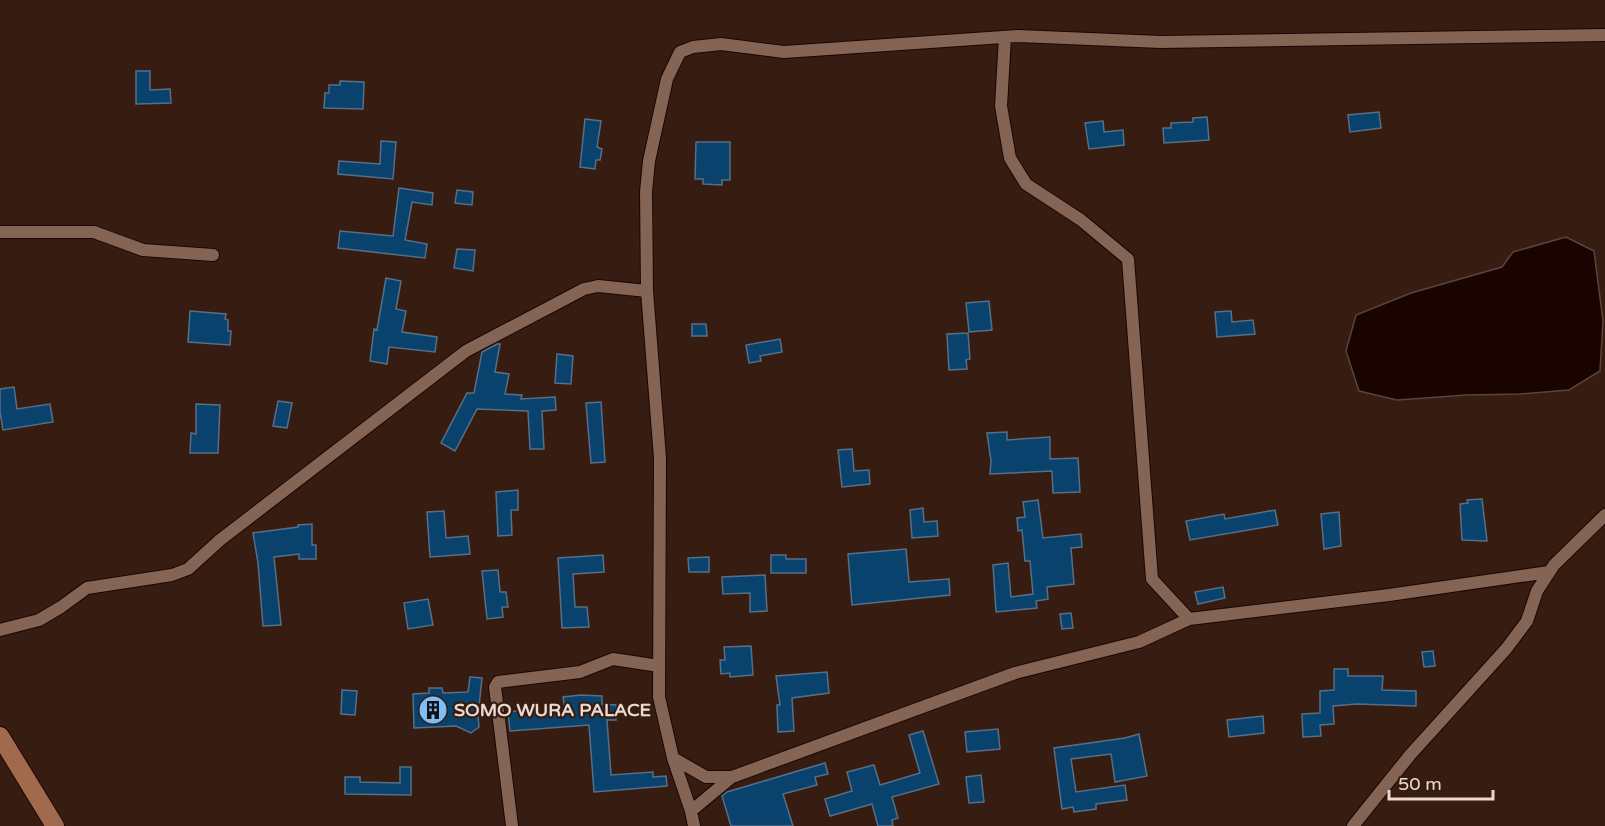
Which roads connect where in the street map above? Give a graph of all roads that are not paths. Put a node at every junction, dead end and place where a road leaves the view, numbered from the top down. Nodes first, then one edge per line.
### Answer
1 (1605, 35) edge
2 (1005, 37) junction
3 (0, 232) edge
4 (213, 255) dead end
5 (647, 291) junction
6 (1605, 515) edge
7 (1549, 572) junction
8 (1189, 619) junction
9 (0, 630) edge
10 (659, 666) junction
11 (0, 736) edge
12 (673, 758) junction
13 (732, 777) junction
14 (691, 811) junction
15 (55, 826) edge
16 (512, 826) edge
17 (694, 826) edge
18 (1353, 826) edge

1 - 2 street
2 - 5 street
2 - 8 street
3 - 4 street
5 - 9 street
5 - 10 street
6 - 7 street
7 - 8 street
7 - 18 street
8 - 13 street
10 - 12 street
10 - 16 street
11 - 15 street
12 - 13 street
12 - 14 street
13 - 14 street
14 - 17 street

